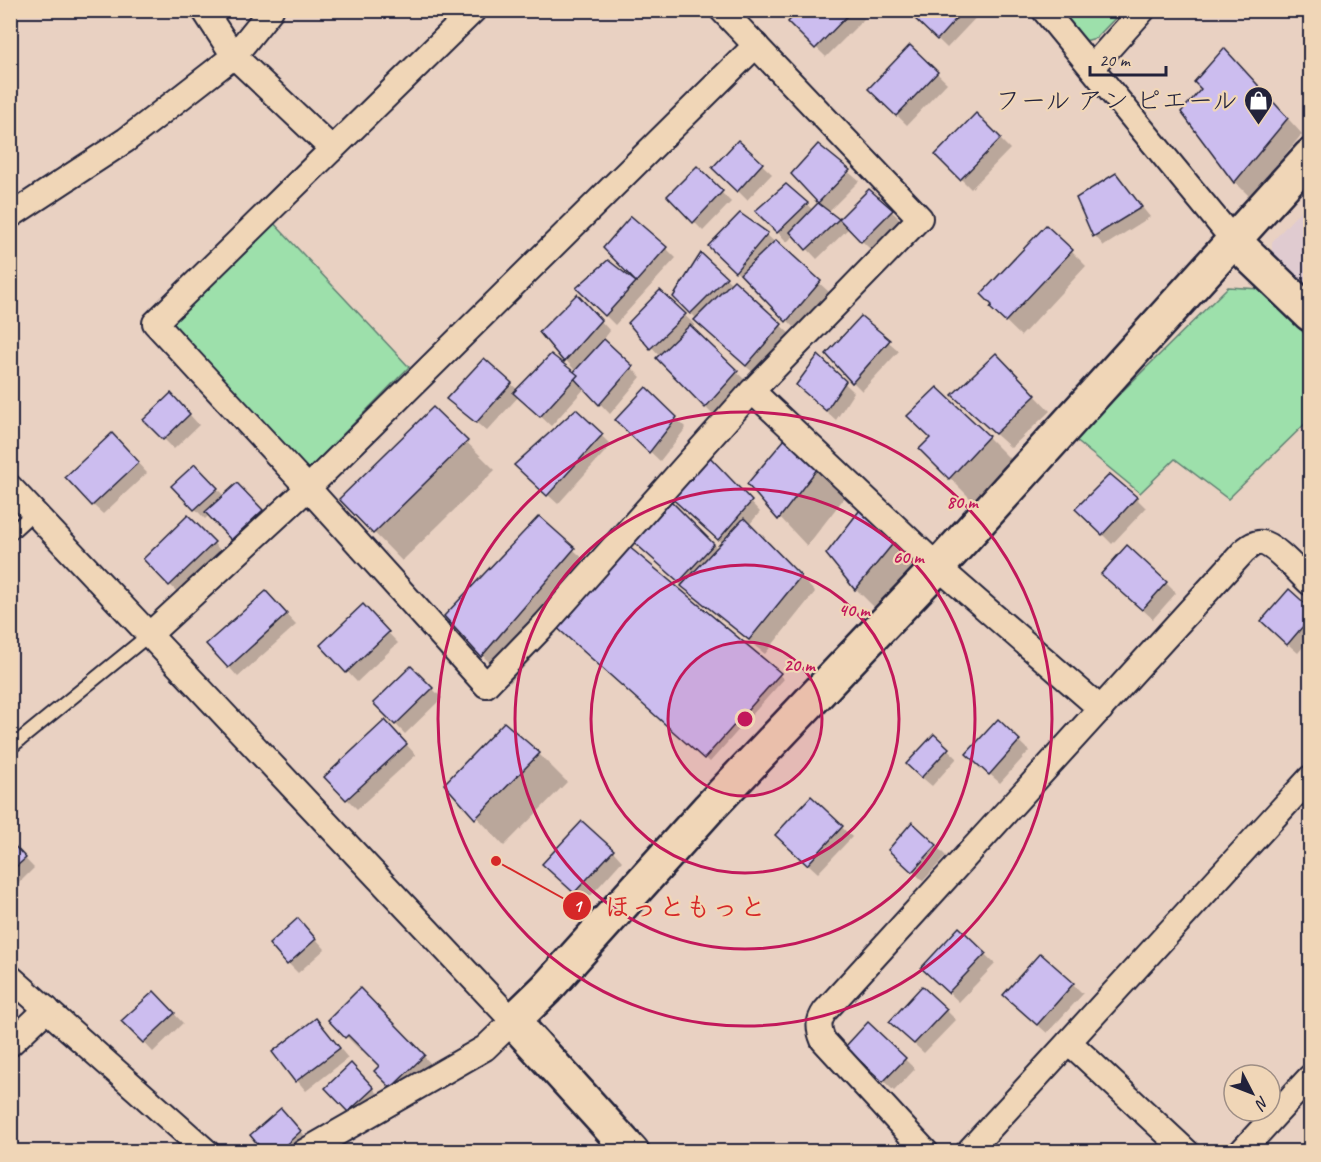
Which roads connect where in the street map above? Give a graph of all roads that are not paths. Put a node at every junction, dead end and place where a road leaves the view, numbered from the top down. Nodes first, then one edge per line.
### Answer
1 (204, 10) edge
2 (271, 10) edge
3 (722, 10) edge
4 (1044, 10) edge
5 (1143, 10) edge
6 (460, 15) edge
7 (756, 45) junction
8 (234, 56) junction
9 (1092, 67) junction
10 (332, 149) junction
11 (1311, 156) edge
12 (10, 216) edge
13 (1234, 241) junction
14 (1311, 314) edge
15 (752, 391) junction
16 (10, 487) edge
17 (308, 488) junction
18 (34, 512) junction
19 (10, 534) edge
20 (938, 567) junction
21 (1311, 583) edge
22 (150, 634) junction
23 (1101, 709) junction
24 (10, 748) edge
25 (1311, 778) edge
26 (10, 977) edge
27 (47, 1009) junction
28 (513, 1022) junction
29 (1069, 1042) junction
30 (10, 1044) edge
31 (1311, 1077) edge
32 (207, 1152) edge
33 (304, 1152) edge
34 (632, 1152) edge
35 (926, 1152) edge
36 (968, 1152) edge
37 (1187, 1152) edge
38 (1241, 1152) edge

1 - 8 street
2 - 8 street
3 - 7 street
4 - 9 street
5 - 9 street
6 - 10 street
7 - 15 street
7 - 17 street
8 - 10 street
8 - 12 street
9 - 13 street
10 - 17 street
11 - 13 street
13 - 14 street
13 - 20 street
15 - 17 street
15 - 20 street
16 - 18 street
17 - 22 street
18 - 19 lane
18 - 22 street
20 - 23 street
20 - 28 street
21 - 23 street
22 - 24 lane
22 - 28 street
23 - 35 street
25 - 29 street
26 - 27 street
27 - 30 street
27 - 32 street
28 - 33 street
28 - 34 street
29 - 36 street
29 - 37 street
31 - 38 street

